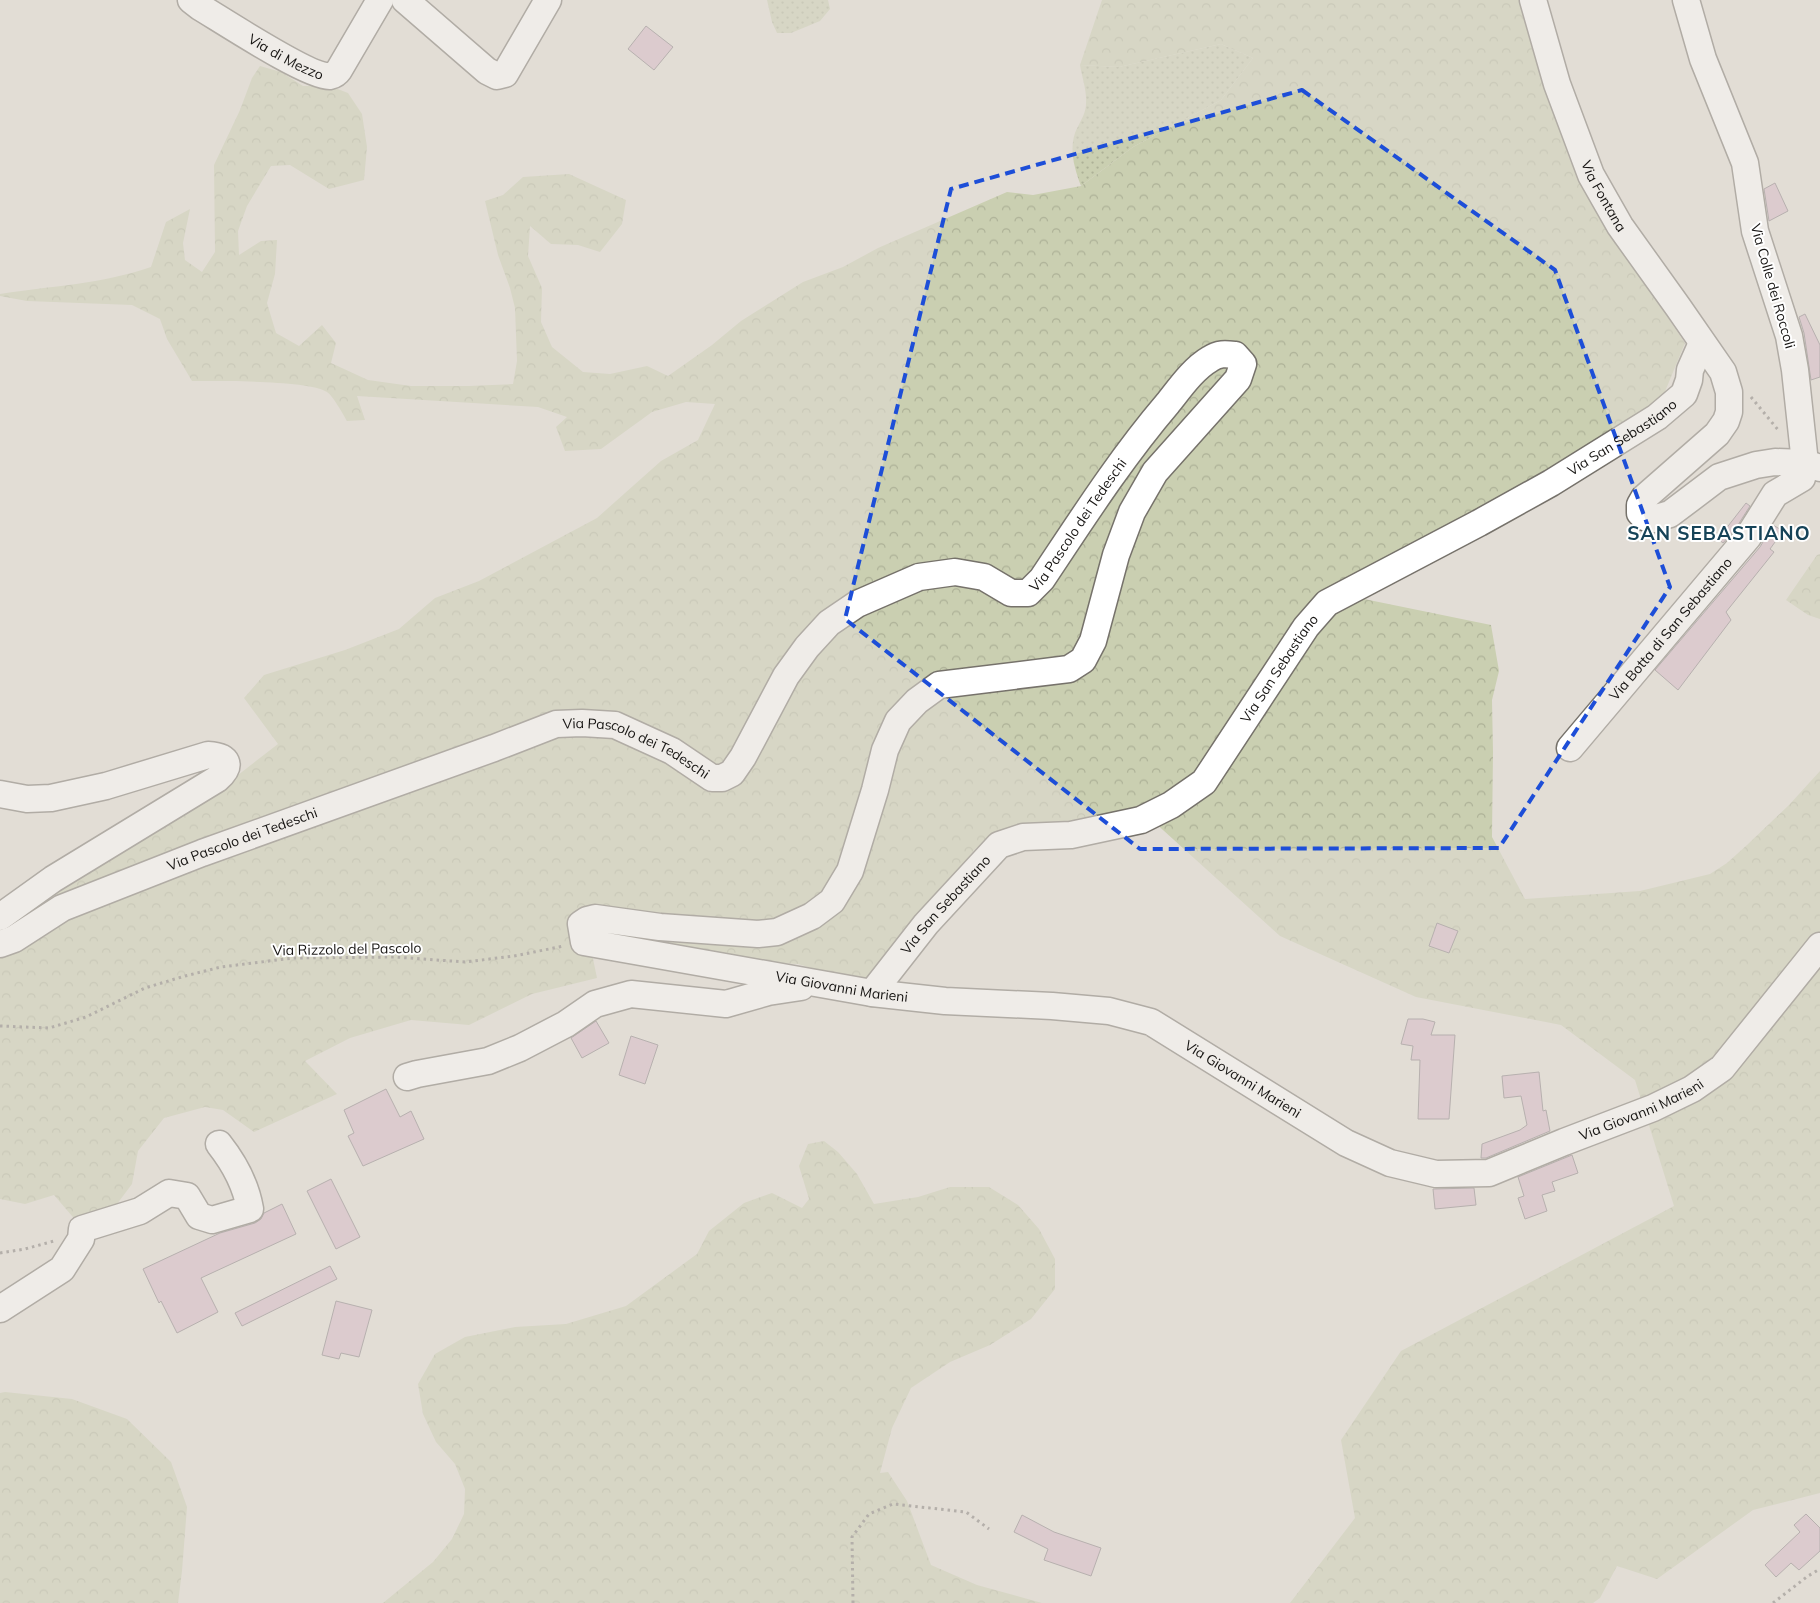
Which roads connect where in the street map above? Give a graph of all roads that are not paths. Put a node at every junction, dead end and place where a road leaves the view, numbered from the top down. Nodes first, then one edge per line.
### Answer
1 (191, 0) edge
2 (380, 0) edge
3 (405, 0) edge
4 (1533, 0) edge
5 (1686, 0) edge
6 (546, 1) edge
7 (1702, 343) junction
8 (1812, 466) edge
9 (1570, 748) dead end
10 (0, 794) edge
11 (0, 917) edge
12 (584, 942) joint
13 (0, 944) edge
14 (1820, 946) edge
15 (823, 984) junction
16 (872, 993) junction
17 (407, 1077) dead end
18 (219, 1144) dead end
19 (0, 1309) edge

1 - 2 street, Via di Mezzo
3 - 6 street
4 - 7 street, Via Fontana
5 - 8 street, Via Colle dei Roccoli
7 - 8 street, Via Fontana
7 - 16 street, Via San Sebastiano
8 - 9 street, Via Botta di San Sebastiano
10 - 11 street
12 - 13 street, Via Pascolo dei Tedeschi
12 - 15 street, Via Giovanni Marieni
14 - 16 street, Via Giovanni Marieni
15 - 16 street, Via Giovanni Marieni
15 - 17 street
18 - 19 street

